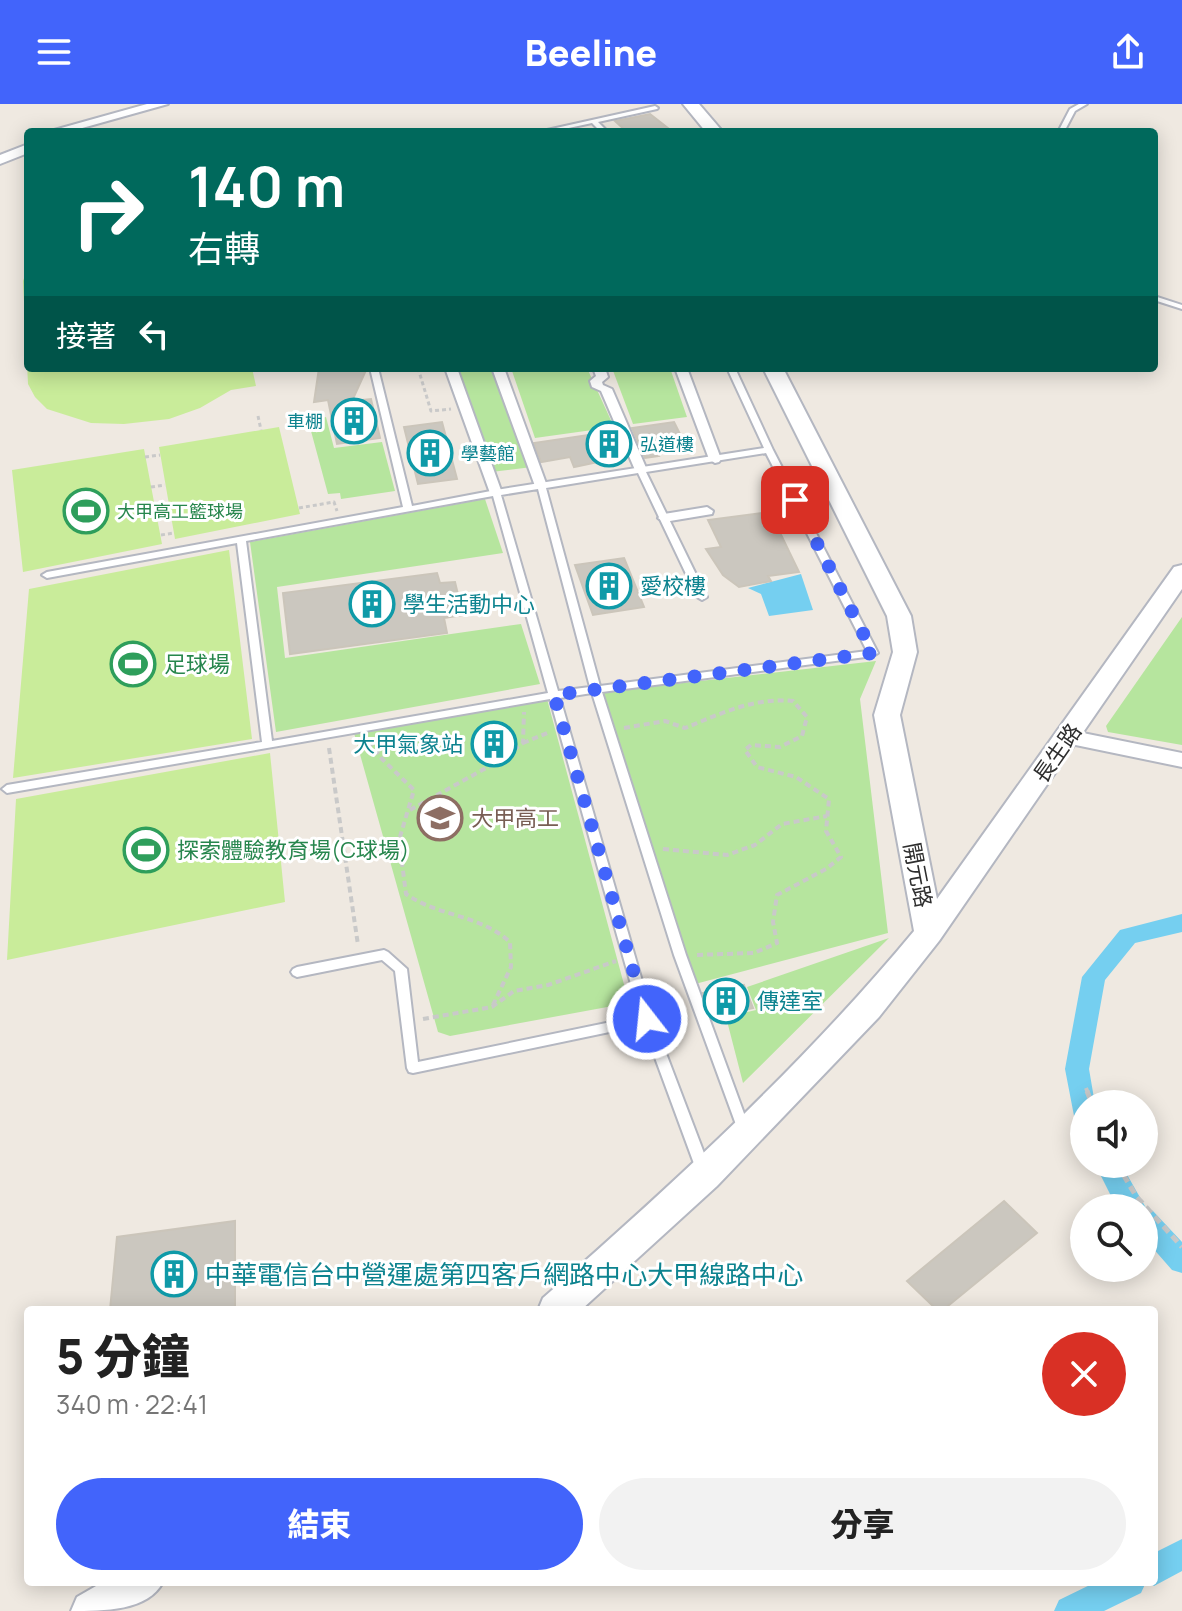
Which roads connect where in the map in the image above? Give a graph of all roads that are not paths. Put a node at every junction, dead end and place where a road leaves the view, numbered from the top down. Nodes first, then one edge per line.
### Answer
1 (162, 104) edge
2 (691, 104) edge
3 (1084, 104) edge
4 (655, 108) dead end
5 (593, 121) junction
6 (69, 128) edge
7 (560, 128) edge
8 (601, 128) edge
9 (712, 128) edge
10 (1063, 128) edge
11 (24, 150) edge
12 (0, 160) edge
13 (1158, 299) edge
14 (1182, 307) edge
15 (375, 372) edge
16 (452, 372) edge
17 (499, 372) edge
18 (682, 372) edge
19 (733, 372) edge
20 (775, 372) edge
21 (602, 378) edge
22 (769, 450) junction
23 (715, 459) junction
24 (641, 470) junction
25 (541, 486) junction
26 (496, 493) junction
27 (408, 509) junction
28 (707, 511) dead end
29 (664, 518) junction
30 (241, 540) junction
31 (1182, 572) edge
32 (47, 575) dead end
33 (702, 597) dead end
34 (596, 689) junction
35 (554, 695) junction
36 (1068, 737) junction
37 (267, 745) junction
38 (1182, 760) edge
39 (7, 789) dead end
40 (929, 933) junction
41 (297, 972) dead end
42 (647, 1019) junction
43 (746, 1134) junction
44 (705, 1176) junction
45 (560, 1306) edge
46 (136, 1586) edge
47 (91, 1611) edge

1 - 6 street
2 - 9 street
3 - 10 lane
4 - 5 lane
5 - 7 lane
5 - 8 lane
11 - 12 street
13 - 14 lane
15 - 27 lane
16 - 26 street
17 - 25 street
18 - 23 street
19 - 22 lane
20 - 40 street, 開元路
21 - 24 street
22 - 23 lane
22 - 34 lane
23 - 24 lane
24 - 25 lane
24 - 29 lane
25 - 26 lane
25 - 34 lane
26 - 27 lane
26 - 35 lane
27 - 30 lane
28 - 29 street
29 - 33 lane
30 - 32 lane
30 - 37 lane
31 - 36 street, 長生路
34 - 35 lane
34 - 43 lane
35 - 37 lane
35 - 42 lane
36 - 38 street
36 - 40 street, 長生路
37 - 39 lane
40 - 43 street, 開元路
41 - 42 lane
42 - 44 lane
43 - 44 street, 開元路
44 - 45 street, 開元路
46 - 47 street

